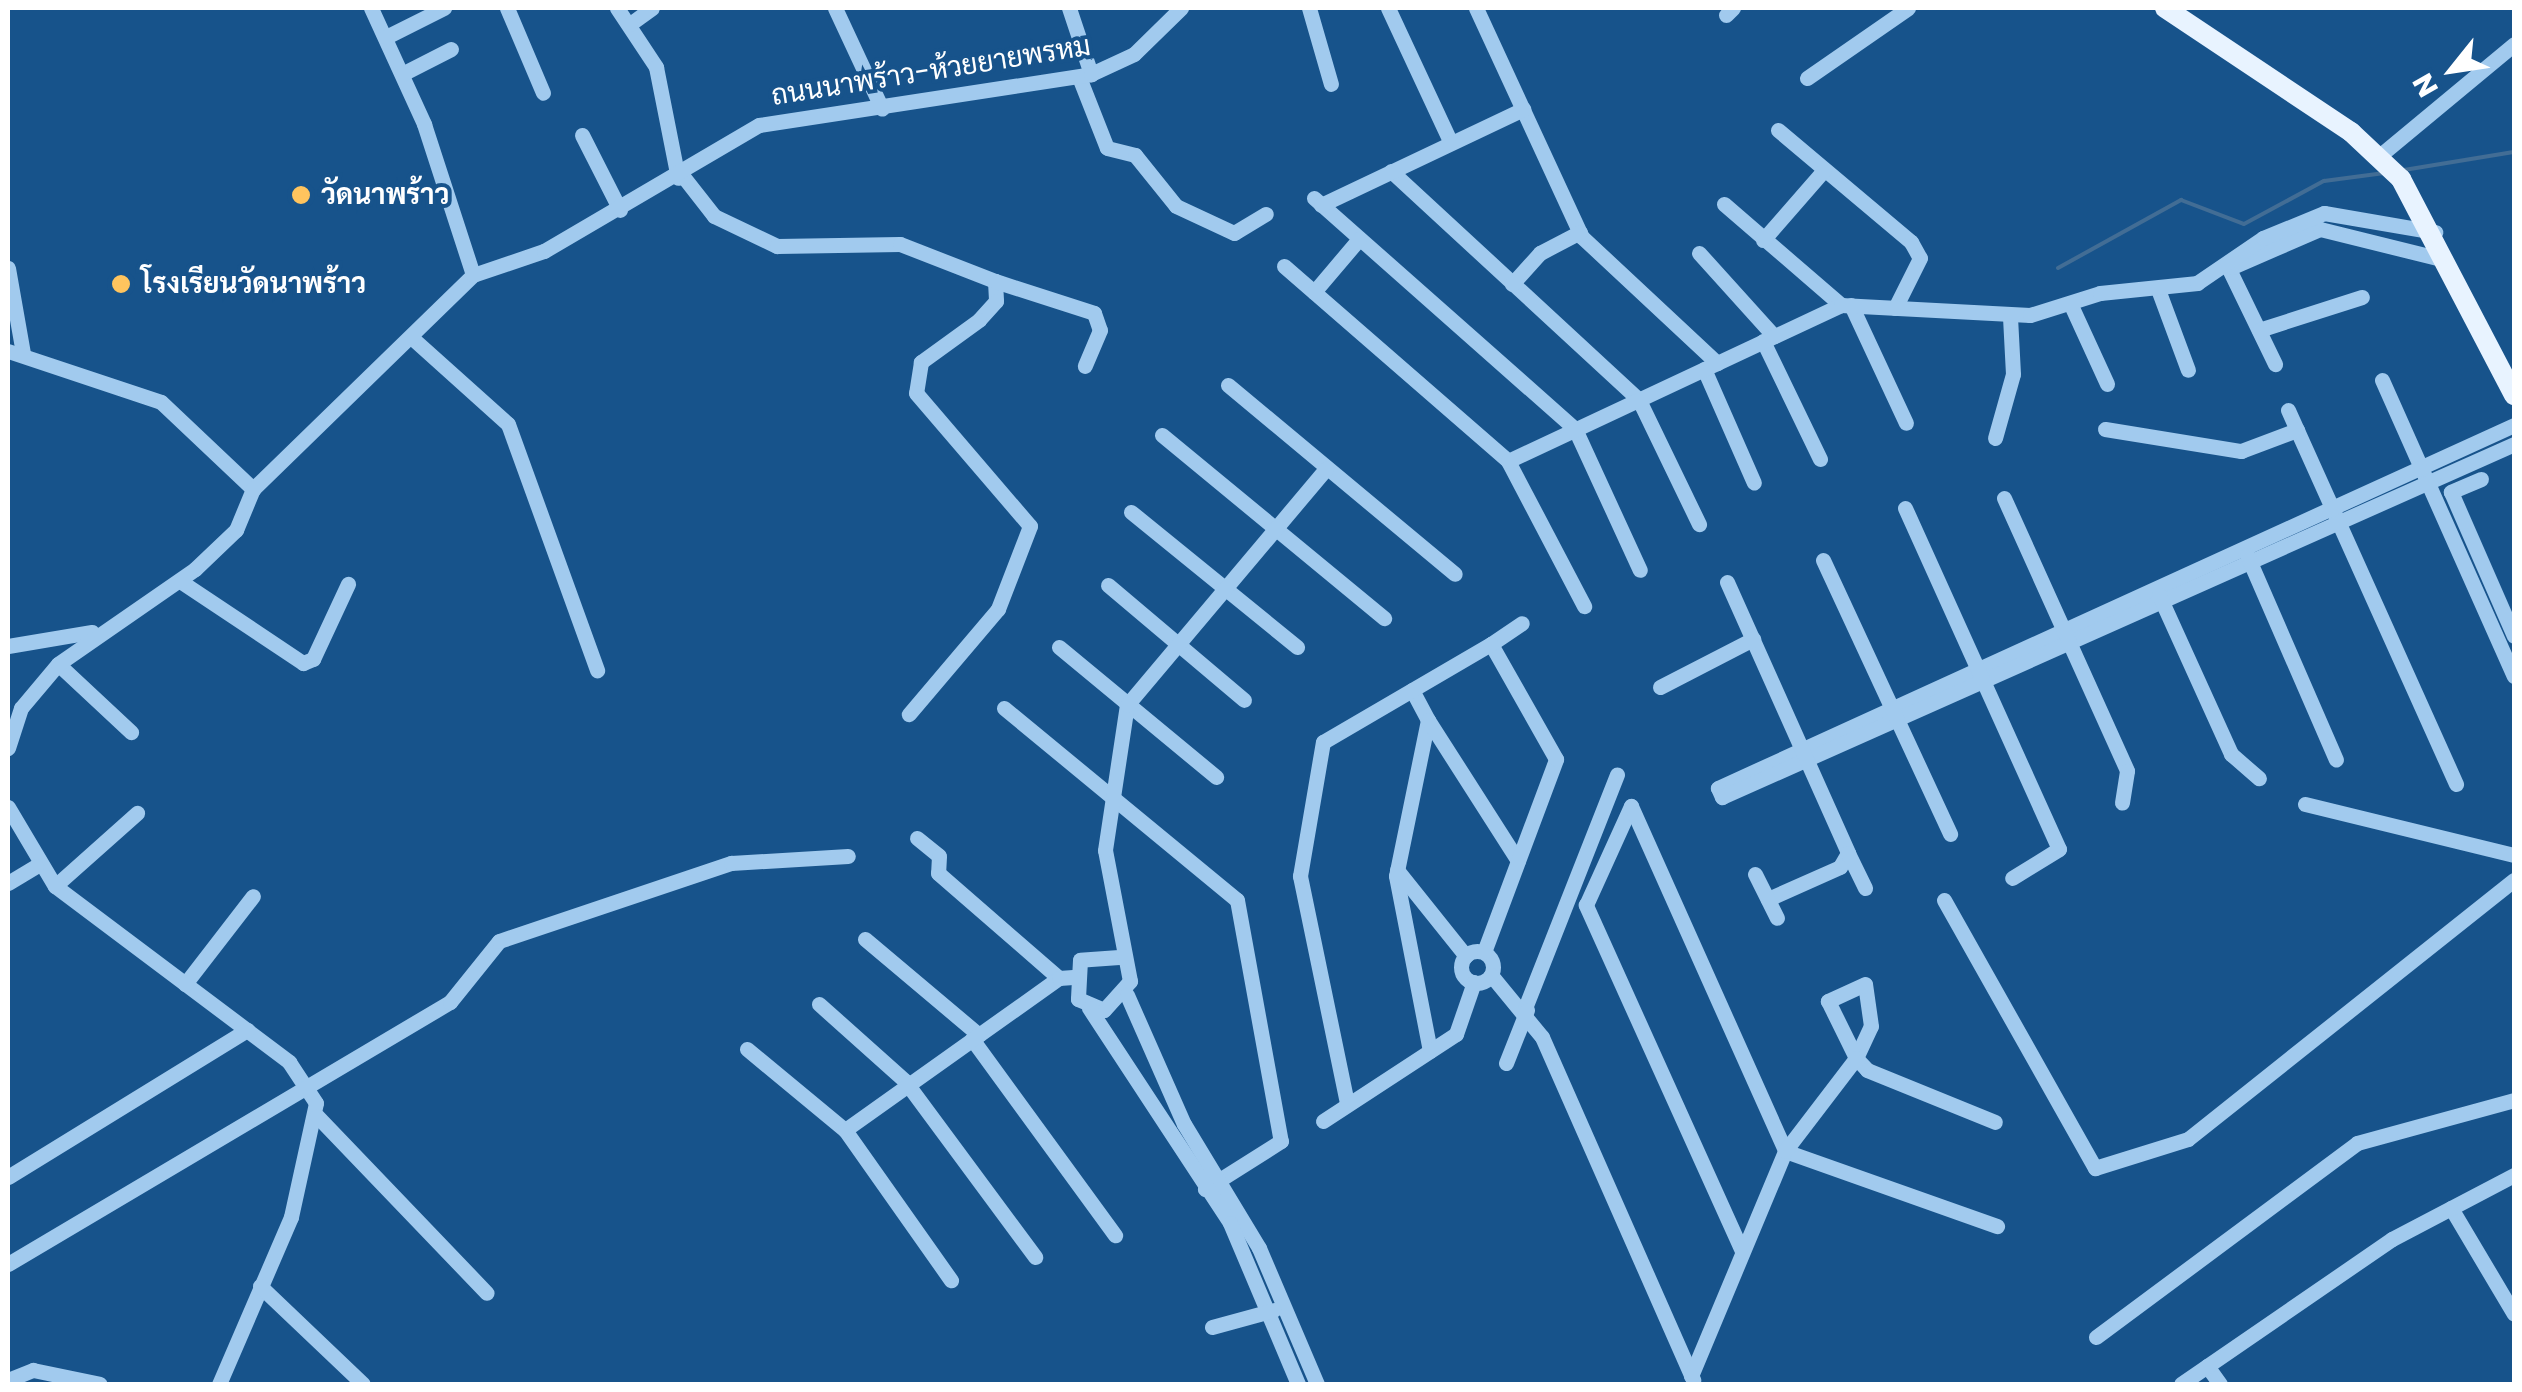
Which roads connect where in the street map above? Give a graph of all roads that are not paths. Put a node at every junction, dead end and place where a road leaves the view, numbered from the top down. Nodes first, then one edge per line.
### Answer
1 (372, 8) edge
2 (444, 8) edge
3 (507, 8) edge
4 (617, 8) edge
5 (652, 8) edge
6 (835, 8) edge
7 (1070, 8) edge
8 (1181, 8) edge
9 (1310, 8) edge
10 (1388, 8) edge
11 (1476, 8) edge
12 (1908, 8) edge
13 (2164, 8) edge
14 (630, 24) junction
15 (386, 36) junction
16 (2514, 44) edge
17 (451, 50) dead end
18 (402, 74) junction
19 (1085, 76) junction
20 (1808, 78) dead end
21 (1332, 84) dead end
22 (543, 93) dead end
23 (1523, 109) junction
24 (882, 110) junction
25 (1778, 130) dead end
26 (582, 135) dead end
27 (1450, 142) junction
28 (2378, 158) junction
29 (1391, 170) junction
30 (1824, 170) junction
31 (680, 177) junction
32 (1724, 204) dead end
33 (620, 210) junction
34 (1266, 214) dead end
35 (1580, 232) junction
36 (2434, 232) junction
37 (1359, 238) junction
38 (1762, 240) junction
39 (1699, 252) dead end
40 (2449, 261) junction
41 (1284, 266) dead end
42 (8, 268) edge
43 (2228, 268) junction
44 (473, 274) junction
45 (995, 281) junction
46 (1512, 284) junction
47 (1314, 292) junction
48 (2158, 292) junction
49 (2362, 298) dead end
50 (2070, 302) junction
51 (1846, 305) junction
52 (1895, 308) junction
53 (2010, 316) junction
54 (2260, 330) junction
55 (411, 336) junction
56 (1768, 339) junction
57 (15, 352) edge
58 (2275, 364) dead end
59 (1084, 366) dead end
60 (1711, 366) junction
61 (2188, 370) dead end
62 (2382, 380) dead end
63 (2107, 384) dead end
64 (1228, 385) dead end
65 (2514, 395) edge
66 (1639, 400) junction
67 (2288, 410) dead end
68 (1906, 423) dead end
69 (2514, 424) edge
70 (1575, 430) junction
71 (2104, 430) dead end
72 (2297, 430) junction
73 (1162, 435) dead end
74 (1996, 438) dead end
75 (2514, 444) edge
76 (1820, 460) dead end
77 (1508, 461) junction
78 (1326, 469) junction
79 (2426, 475) junction
80 (2481, 479) dead end
81 (1754, 483) dead end
82 (252, 489) junction
83 (2004, 498) dead end
84 (1904, 508) dead end
85 (1132, 512) dead end
86 (2336, 517) junction
87 (1699, 524) dead end
88 (1276, 528) junction
89 (2248, 557) junction
90 (1823, 560) dead end
91 (1640, 570) dead end
92 (1455, 574) dead end
93 (180, 581) junction
94 (1727, 582) dead end
95 (348, 584) dead end
96 (1108, 584) dead end
97 (1225, 588) junction
98 (2159, 596) junction
99 (1584, 606) dead end
100 (1384, 618) dead end
101 (1522, 623) dead end
102 (94, 632) junction
103 (2514, 636) edge
104 (2066, 637) junction
105 (1753, 639) junction
106 (1178, 644) junction
107 (1491, 644) junction
108 (8, 646) edge
109 (1059, 647) dead end
110 (1297, 647) dead end
111 (58, 664) junction
112 (598, 670) dead end
113 (2514, 676) edge
114 (1979, 677) junction
115 (1660, 687) dead end
116 (1412, 690) junction
117 (1244, 700) dead end
118 (1127, 704) junction
119 (1004, 708) dead end
120 (909, 714) dead end
121 (1892, 716) junction
122 (1428, 720) junction
123 (132, 732) dead end
124 (8, 748) edge
125 (1805, 755) junction
126 (2336, 760) dead end
127 (1617, 775) dead end
128 (1216, 777) dead end
129 (2259, 778) dead end
130 (2456, 784) dead end
131 (1113, 796) junction
132 (2122, 802) dead end
133 (2305, 804) dead end
134 (8, 807) edge
135 (138, 813) dead end
136 (1950, 834) dead end
137 (917, 838) dead end
138 (1848, 853) junction
139 (848, 856) dead end
140 (2514, 856) edge
141 (1518, 861) junction
142 (36, 866) junction
143 (1397, 870) junction
144 (1755, 874) dead end
145 (2012, 878) dead end
146 (2514, 880) edge
147 (8, 884) edge
148 (55, 886) junction
149 (1865, 888) dead end
150 (253, 896) dead end
151 (1768, 899) junction
152 (1944, 900) dead end
153 (1778, 918) dead end
154 (865, 939) dead end
155 (1484, 952) junction
156 (1466, 956) junction
157 (1119, 957) junction
158 (1491, 975) junction
159 (1066, 978) junction
160 (1474, 982) junction
161 (185, 984) junction
162 (1127, 994) junction
163 (819, 1004) dead end
164 (1090, 1008) junction
165 (1526, 1009) junction
166 (247, 1030) junction
167 (976, 1037) junction
168 (747, 1048) dead end
169 (1430, 1051) junction
170 (1506, 1063) dead end
171 (908, 1085) junction
172 (310, 1088) junction
173 (2514, 1100) edge
174 (1347, 1103) junction
175 (317, 1116) junction
176 (1323, 1121) dead end
177 (1996, 1122) dead end
178 (845, 1130) junction
179 (1785, 1150) junction
180 (2514, 1175) edge
181 (8, 1177) edge
182 (1221, 1179) junction
183 (1206, 1190) junction
184 (2451, 1208) junction
185 (1997, 1226) dead end
186 (1114, 1235) dead end
187 (1742, 1251) junction
188 (1035, 1257) dead end
189 (8, 1264) edge
190 (951, 1280) dead end
191 (260, 1286) junction
192 (487, 1293) dead end
193 (1284, 1306) junction
194 (1268, 1312) junction
195 (2514, 1314) edge
196 (1212, 1327) dead end
197 (2096, 1337) dead end
198 (2207, 1366) junction
199 (8, 1380) edge
200 (1693, 1380) edge
201 (100, 1384) edge
202 (220, 1384) edge
203 (363, 1384) edge
204 (1298, 1384) edge
205 (1317, 1384) edge
206 (2181, 1384) edge
207 (2220, 1384) edge

1 - 15 street
2 - 15 street
3 - 22 street
4 - 14 street
5 - 14 street
6 - 24 street
7 - 19 street
8 - 19 street, ถนนนาพร้าว-ห้วยยายพรหม
9 - 21 street
10 - 27 street
11 - 23 street
12 - 20 street
13 - 28 main road
14 - 31 street
15 - 18 street
16 - 28 street
17 - 18 street
18 - 44 street
19 - 24 street, ถนนนาพร้าว-ห้วยยายพรหม
19 - 34 street
23 - 27 street
23 - 35 street
24 - 31 street, ถนนนาพร้าว-ห้วยยายพรหม
25 - 30 street
26 - 33 street
27 - 29 street
28 - 36 main road
29 - 37 street
29 - 46 street
30 - 38 street
30 - 52 street
31 - 33 street, ถนนนาพร้าว-ห้วยยายพรหม
31 - 45 street
32 - 38 street
33 - 44 street, ถนนนาพร้าว-ห้วยยายพรหม
35 - 46 street
35 - 60 street
36 - 40 main road
36 - 43 street
37 - 47 street
37 - 70 street
38 - 51 street
39 - 56 street
40 - 43 street
40 - 65 main road
41 - 47 street
42 - 57 street
43 - 48 street
43 - 54 street
44 - 55 street, ถนนนาพร้าว-ห้วยยายพรหม
45 - 59 street
45 - 120 street
46 - 66 street
47 - 77 street
48 - 50 street
48 - 61 street
49 - 54 street
50 - 53 street
50 - 63 street
51 - 52 street
51 - 56 street
51 - 68 street
52 - 53 street
53 - 74 street
54 - 58 street
55 - 82 street, ถนนนาพร้าว-ห้วยยายพรหม
55 - 112 street
56 - 60 street
56 - 76 street
57 - 82 street
60 - 66 street
60 - 81 street
62 - 79 street
64 - 78 street
66 - 70 street
66 - 87 street
67 - 72 street
69 - 79 street
70 - 77 street
70 - 91 street
71 - 72 street
72 - 86 street
73 - 88 street
75 - 79 street
77 - 99 street
78 - 88 street
78 - 92 street
79 - 86 street
79 - 113 street
80 - 103 street
82 - 93 street
83 - 104 street
84 - 114 street
85 - 97 street
86 - 89 street
86 - 130 street
88 - 97 street
88 - 100 street
89 - 98 street
89 - 126 street
90 - 121 street
93 - 95 street
93 - 102 street
94 - 105 street
96 - 106 street
97 - 106 street
97 - 110 street
98 - 104 street
98 - 129 street
101 - 107 street
102 - 108 street
102 - 111 street
104 - 114 street
104 - 132 street
105 - 115 street
105 - 125 street
106 - 117 street
106 - 118 street
107 - 116 street
107 - 141 street
109 - 118 street
111 - 123 street
111 - 124 street
114 - 121 street
114 - 145 street
116 - 122 street
116 - 174 street
118 - 128 street
118 - 131 street
119 - 131 street
121 - 125 street
121 - 136 street
122 - 141 street
122 - 143 street
125 - 125 street
125 - 138 street
127 - 165 street
131 - 157 street
131 - 182 street
133 - 140 street
134 - 142 street
135 - 148 street
137 - 159 street
138 - 149 street
138 - 151 street
139 - 172 street
141 - 155 street
142 - 147 street
142 - 148 street
143 - 156 street
143 - 169 street
144 - 151 street
146 - 152 street
148 - 161 street
150 - 161 street
151 - 153 street
154 - 167 street
155 - 156 street
155 - 158 street
156 - 160 street
157 - 159 street
157 - 162 street
158 - 160 street
158 - 165 street
159 - 164 street
159 - 167 street
160 - 169 street
161 - 166 street
162 - 164 street
162 - 182 street
163 - 171 street
164 - 183 street
165 - 170 street
165 - 200 street
166 - 172 street
166 - 181 street
167 - 171 street
167 - 186 street
168 - 178 street
169 - 174 street
171 - 178 street
171 - 188 street
172 - 175 street
172 - 189 street
173 - 197 street
174 - 176 street
175 - 191 street
175 - 192 street
177 - 179 street
178 - 190 street
179 - 185 street
179 - 187 street
179 - 187 street
180 - 184 street
182 - 183 street
182 - 193 street
183 - 194 street
184 - 195 street
184 - 198 street
187 - 200 street
191 - 202 street
191 - 203 street
193 - 194 street
193 - 205 street
194 - 196 street
194 - 204 street
198 - 206 street
198 - 207 street
199 - 201 street

